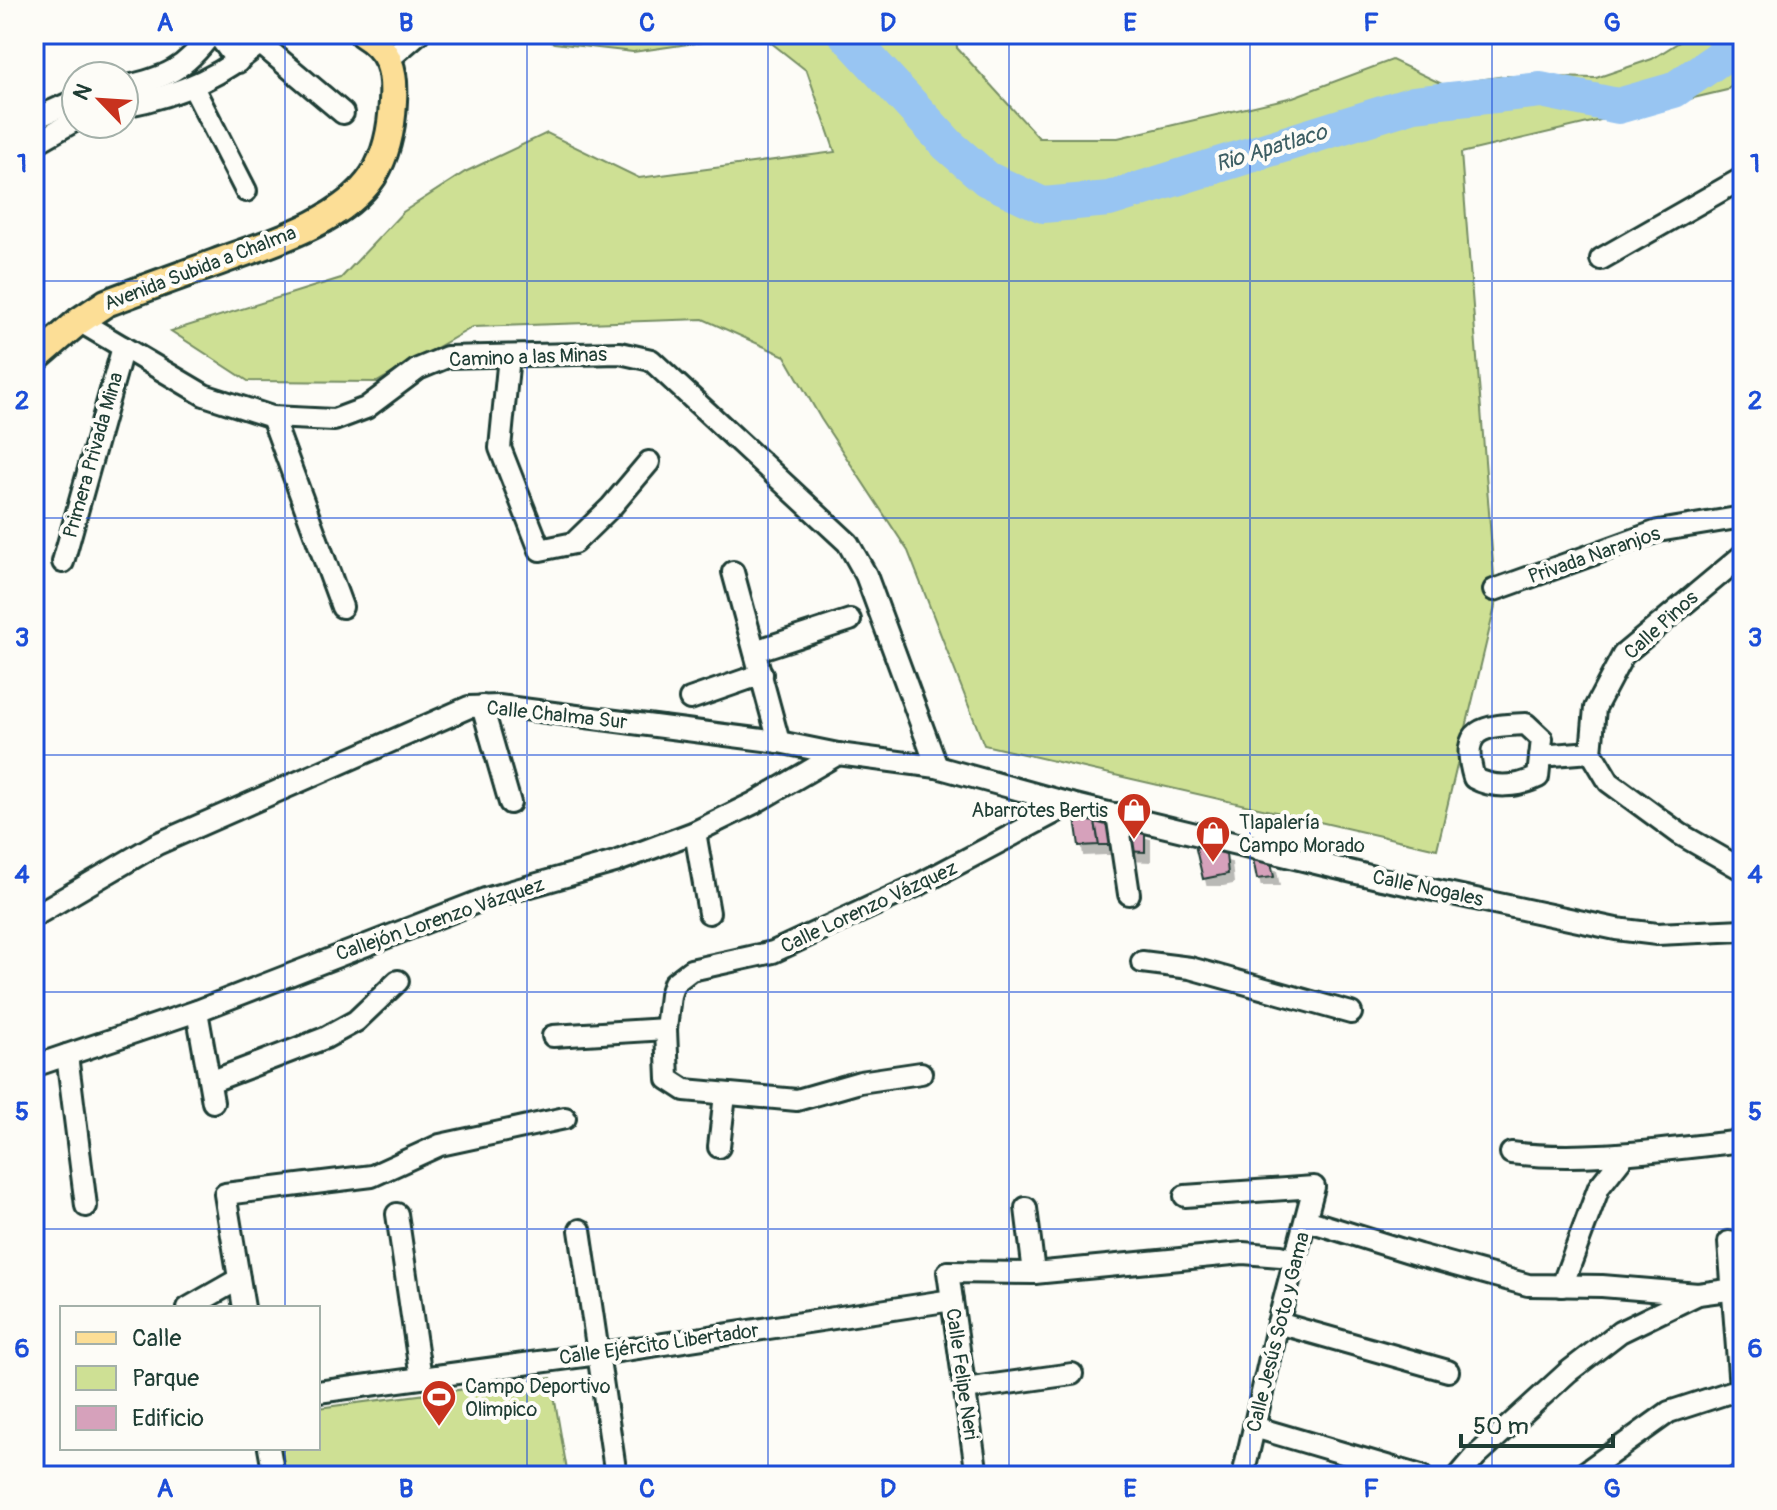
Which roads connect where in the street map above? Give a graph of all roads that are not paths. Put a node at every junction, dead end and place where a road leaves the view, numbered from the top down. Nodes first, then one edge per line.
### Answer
1 (214, 34) edge
2 (418, 34) edge
3 (265, 39) edge
4 (381, 43) edge
5 (238, 62) junction
6 (140, 83) edge
7 (193, 87) junction
8 (140, 103) edge
9 (60, 107) edge
10 (343, 113) dead end
11 (34, 119) edge
12 (60, 129) edge
13 (34, 144) edge
14 (1743, 178) edge
15 (246, 191) dead end
16 (1601, 259) dead end
17 (79, 321) junction
18 (123, 347) junction
19 (509, 356) junction
20 (34, 360) edge
21 (272, 417) junction
22 (649, 462) dead end
23 (1743, 517) edge
24 (1743, 555) edge
25 (63, 562) dead end
26 (733, 572) dead end
27 (1494, 590) dead end
28 (342, 607) dead end
29 (850, 620) dead end
30 (755, 651) junction
31 (762, 674) junction
32 (690, 699) dead end
33 (482, 706) junction
34 (779, 742) junction
35 (1591, 752) junction
36 (838, 754) junction
37 (1540, 756) dead end
38 (937, 767) junction
39 (510, 803) dead end
40 (1071, 804) junction
41 (1117, 814) junction
42 (695, 832) junction
43 (1743, 870) edge
44 (1129, 894) dead end
45 (709, 913) dead end
46 (34, 916) edge
47 (1743, 930) edge
48 (1142, 962) dead end
49 (398, 981) dead end
50 (197, 1011) junction
51 (1351, 1013) dead end
52 (666, 1029) junction
53 (553, 1036) dead end
54 (67, 1055) junction
55 (34, 1066) edge
56 (921, 1073) dead end
57 (725, 1095) junction
58 (565, 1118) dead end
59 (1743, 1141) edge
60 (719, 1147) dead end
61 (1511, 1153) dead end
62 (1625, 1154) junction
63 (1185, 1196) dead end
64 (86, 1206) dead end
65 (1026, 1208) dead end
66 (397, 1214) dead end
67 (1306, 1220) junction
68 (580, 1230) dead end
69 (1729, 1242) dead end
70 (1295, 1260) junction
71 (1034, 1273) junction
72 (239, 1279) junction
73 (1562, 1286) junction
74 (1737, 1289) edge
75 (1698, 1294) junction
76 (952, 1300) junction
77 (192, 1306) edge
78 (244, 1306) edge
79 (1278, 1323) junction
80 (598, 1354) junction
81 (1448, 1371) dead end
82 (1072, 1374) dead end
83 (421, 1378) junction
84 (1742, 1388) edge
85 (965, 1389) junction
86 (320, 1392) edge
87 (1254, 1427) junction
88 (269, 1450) edge
89 (274, 1476) edge
90 (616, 1476) edge
91 (977, 1476) edge
92 (1243, 1476) edge
93 (1421, 1476) edge
94 (1459, 1476) edge
95 (1580, 1476) edge

1 - 5 street
1 - 6 street
2 - 4 street
3 - 5 street
3 - 10 street
4 - 17 main road, Avenida Subida a Chalma
5 - 7 street
7 - 8 street
7 - 15 street
9 - 11 street
12 - 13 street
14 - 16 street
17 - 18 street, Camino a las Minas
17 - 20 main road, Avenida Subida a Chalma
18 - 21 street, Camino a las Minas
18 - 25 street, Primera Privada Mina
19 - 21 street, Camino a las Minas
19 - 22 street
19 - 38 street, Camino a las Minas
21 - 28 street
23 - 27 street, Privada Naranjos
24 - 35 street, Calle Pinos
26 - 30 street
29 - 30 street
30 - 31 street
31 - 32 street
31 - 34 street
33 - 34 street, Calle Chalma Sur
33 - 39 street
33 - 46 street, Calle Chalma Sur
34 - 36 street, Calle Chalma Sur
35 - 37 street
35 - 43 street
36 - 38 street, Calle Chalma Sur
36 - 42 street, Callejón Lorenzo Vázquez
38 - 40 street, Calle Chalma Sur
40 - 41 street, Calle Nogales
40 - 52 street, Calle Lorenzo Vázquez
41 - 44 street
41 - 47 street, Calle Nogales
42 - 45 street
42 - 50 street, Callejón Lorenzo Vázquez
48 - 51 street
49 - 50 street
50 - 54 street, Callejón Lorenzo Vázquez
52 - 53 street
52 - 57 street, Calle Lorenzo Vázquez
54 - 55 street, Callejón Lorenzo Vázquez
54 - 64 street
56 - 57 street
57 - 60 street
58 - 72 street
59 - 62 street
61 - 62 street
62 - 73 street
63 - 67 street, Calle Jesús Soto y Gama
65 - 71 street
66 - 83 street
67 - 70 street, Calle Jesús Soto y Gama
67 - 73 street
68 - 80 street
69 - 74 street
70 - 71 street
70 - 79 street, Calle Jesús Soto y Gama
71 - 76 street, Calle Felipe Neri
72 - 77 street
72 - 78 street
73 - 75 street
74 - 75 street
74 - 84 street
75 - 94 street
76 - 80 street, Calle Ejército Libertador
76 - 85 street, Calle Felipe Neri
79 - 81 street
79 - 87 street, Calle Jesús Soto y Gama
80 - 83 street, Calle Ejército Libertador
80 - 90 street
82 - 85 street
83 - 86 street, Calle Ejército Libertador
84 - 95 street
85 - 91 street, Calle Felipe Neri
87 - 92 street, Calle Jesús Soto y Gama
87 - 93 street
88 - 89 street

